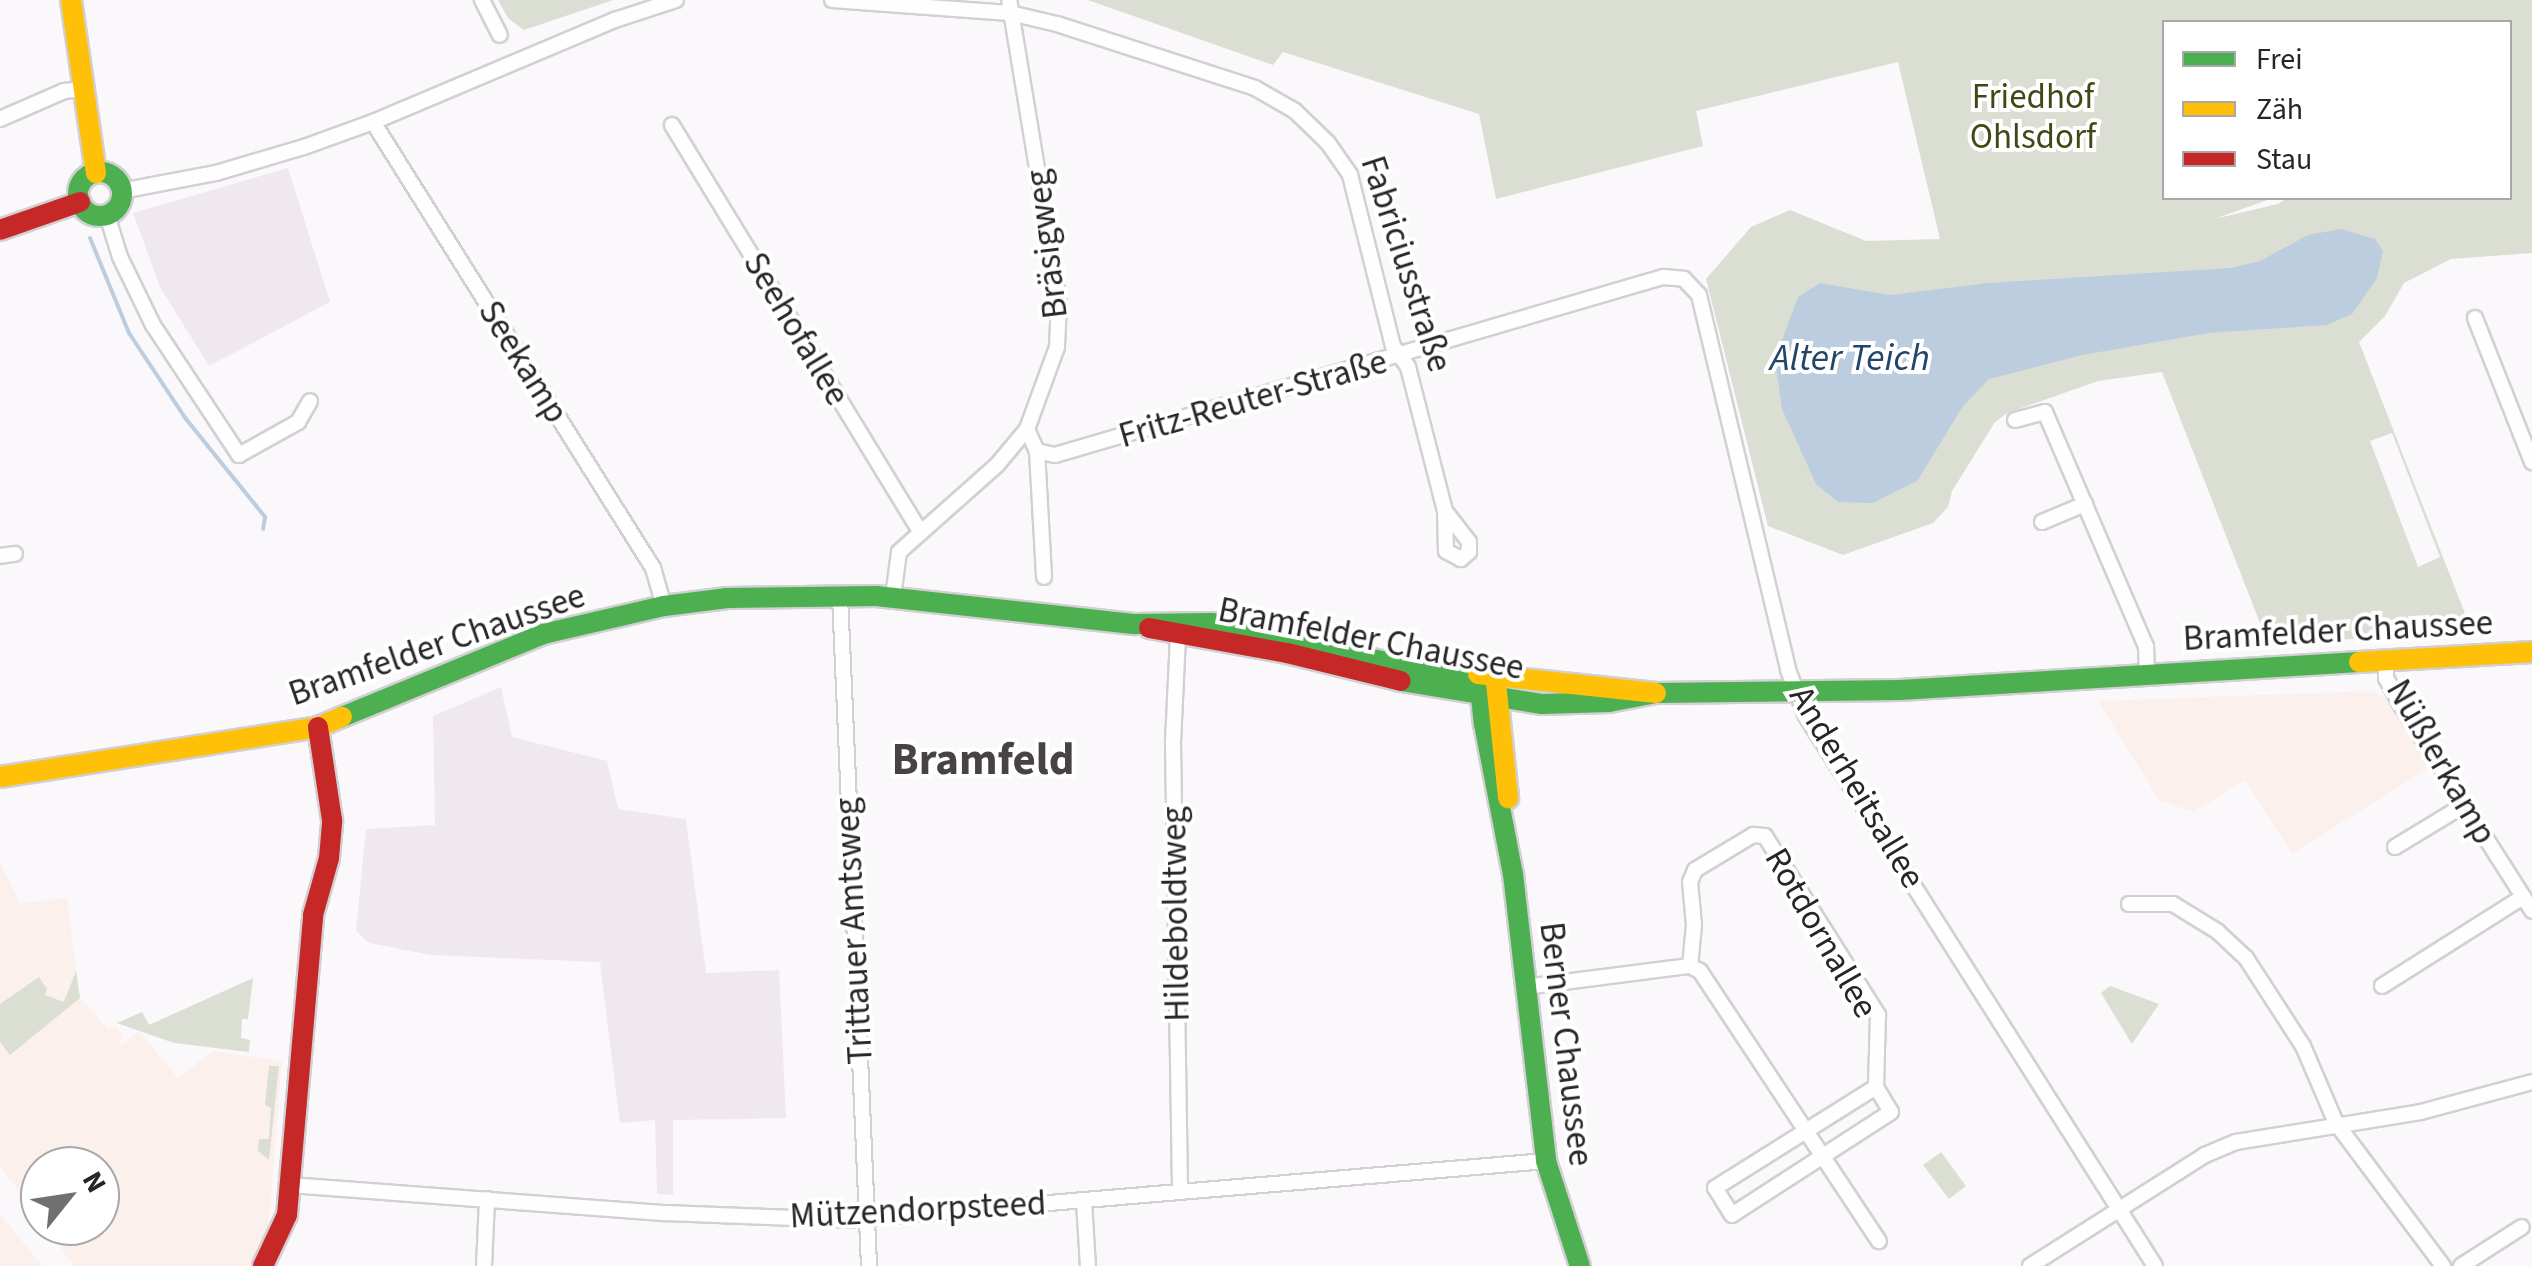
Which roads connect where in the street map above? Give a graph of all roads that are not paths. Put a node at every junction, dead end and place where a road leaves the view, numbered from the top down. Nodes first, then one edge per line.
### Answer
1 (71, 0) edge
2 (482, 0) edge
3 (676, 0) edge
4 (832, 0) edge
5 (938, 4) edge
6 (1010, 6) edge
7 (500, 36) dead end
8 (84, 89) junction
9 (0, 119) edge
10 (372, 122) junction
11 (672, 125) dead end
12 (96, 173) junction
13 (121, 191) junction
14 (80, 202) junction
15 (107, 215) junction
16 (0, 230) edge
17 (1663, 277) joint
18 (2475, 318) dead end
19 (1401, 358) junction
20 (310, 402) dead end
21 (2015, 420) dead end
22 (1027, 429) junction
23 (1037, 451) junction
24 (2532, 462) edge
25 (2085, 504) junction
26 (1444, 511) dead end
27 (2042, 522) dead end
28 (920, 532) junction
29 (1044, 577) dead end
30 (840, 596) junction
31 (893, 597) junction
32 (664, 606) junction
33 (1135, 624) junction
34 (1178, 636) junction
35 (2532, 652) edge
36 (2386, 662) junction
37 (2147, 675) junction
38 (1494, 677) junction
39 (1796, 692) junction
40 (1656, 693) junction
41 (1491, 699) junction
42 (318, 727) junction
43 (0, 777) edge
44 (2464, 805) junction
45 (2396, 847) dead end
46 (2523, 898) junction
47 (2129, 904) dead end
48 (2532, 911) edge
49 (1690, 966) junction
50 (1525, 986) junction
51 (2382, 986) dead end
52 (2532, 1082) edge
53 (1876, 1087) junction
54 (2336, 1123) junction
55 (1805, 1131) junction
56 (1822, 1157) junction
57 (1546, 1160) junction
58 (290, 1185) junction
59 (1180, 1192) junction
60 (487, 1199) junction
61 (1084, 1201) junction
62 (2118, 1208) junction
63 (867, 1220) junction
64 (2522, 1227) dead end
65 (1879, 1242) dead end
66 (263, 1266) edge
67 (484, 1266) edge
68 (869, 1266) edge
69 (1088, 1266) edge
70 (1580, 1266) edge
71 (2030, 1266) edge
72 (2155, 1266) edge
73 (2444, 1266) edge
74 (2461, 1266) edge

1 - 8 main road
2 - 7 street
3 - 10 street
4 - 5 street, Fabriciusstraße
5 - 6 street, Fabriciusstraße
6 - 19 street, Fabriciusstraße
6 - 22 street, Bräsigweg
8 - 9 street
8 - 12 main road
10 - 13 street
10 - 32 street, Seekamp
11 - 28 street, Seehofallee
12 - 13 main road
12 - 14 main road
13 - 15 main road
14 - 15 main road
14 - 16 main road
15 - 20 street
17 - 19 street, Fritz-Reuter-Straße
17 - 39 street, Anderheitsallee
18 - 24 street
19 - 23 street, Fritz-Reuter-Straße
19 - 26 street, Fabriciusstraße
21 - 25 street, Bramfelder Chaussee
22 - 23 street
22 - 28 street, Bräsigweg
23 - 29 street
25 - 27 street
25 - 37 street, Bramfelder Chaussee
28 - 31 street, Bräsigweg
30 - 31 main road, Bramfelder Chaussee
30 - 32 main road, Bramfelder Chaussee
30 - 63 street, Trittauer Amtsweg
31 - 33 main road, Bramfelder Chaussee
32 - 42 main road, Bramfelder Chaussee
33 - 34 main road, Bramfelder Chaussee
33 - 38 main road, Bramfelder Chaussee
34 - 41 main road, Bramfelder Chaussee
34 - 59 street, Hildeboldtweg
35 - 36 main road, Bramfelder Chaussee
36 - 37 main road, Bramfelder Chaussee
36 - 44 street, Nüßlerkamp
37 - 39 main road, Bramfelder Chaussee
38 - 40 main road, Bramfelder Chaussee
38 - 41 main road
39 - 40 main road, Bramfelder Chaussee
39 - 62 street, Anderheitsallee
40 - 41 main road, Bramfelder Chaussee
41 - 50 main road, Berner Chaussee
42 - 43 main road, Bramfelder Chaussee
42 - 58 main road
44 - 45 street
44 - 46 street, Nüßlerkamp
46 - 48 street, Nüßlerkamp
46 - 51 street
47 - 54 street
49 - 50 street
49 - 53 street, Rotdornallee
49 - 55 street
50 - 57 main road, Berner Chaussee
52 - 54 street
53 - 55 street, Rotdornallee
53 - 56 street, Rotdornallee
54 - 62 street
54 - 73 street
55 - 56 street
55 - 56 street, Rotdornallee
56 - 65 street
57 - 59 street, Mützendorpsteed
57 - 70 main road, Berner Chaussee
58 - 60 street, Mützendorpsteed
58 - 66 main road
59 - 61 street, Mützendorpsteed
60 - 63 street, Mützendorpsteed
60 - 67 street
61 - 63 street, Mützendorpsteed
61 - 69 street
62 - 71 street
62 - 72 street, Anderheitsallee
63 - 68 street, Trittauer Amtsweg
64 - 74 street

